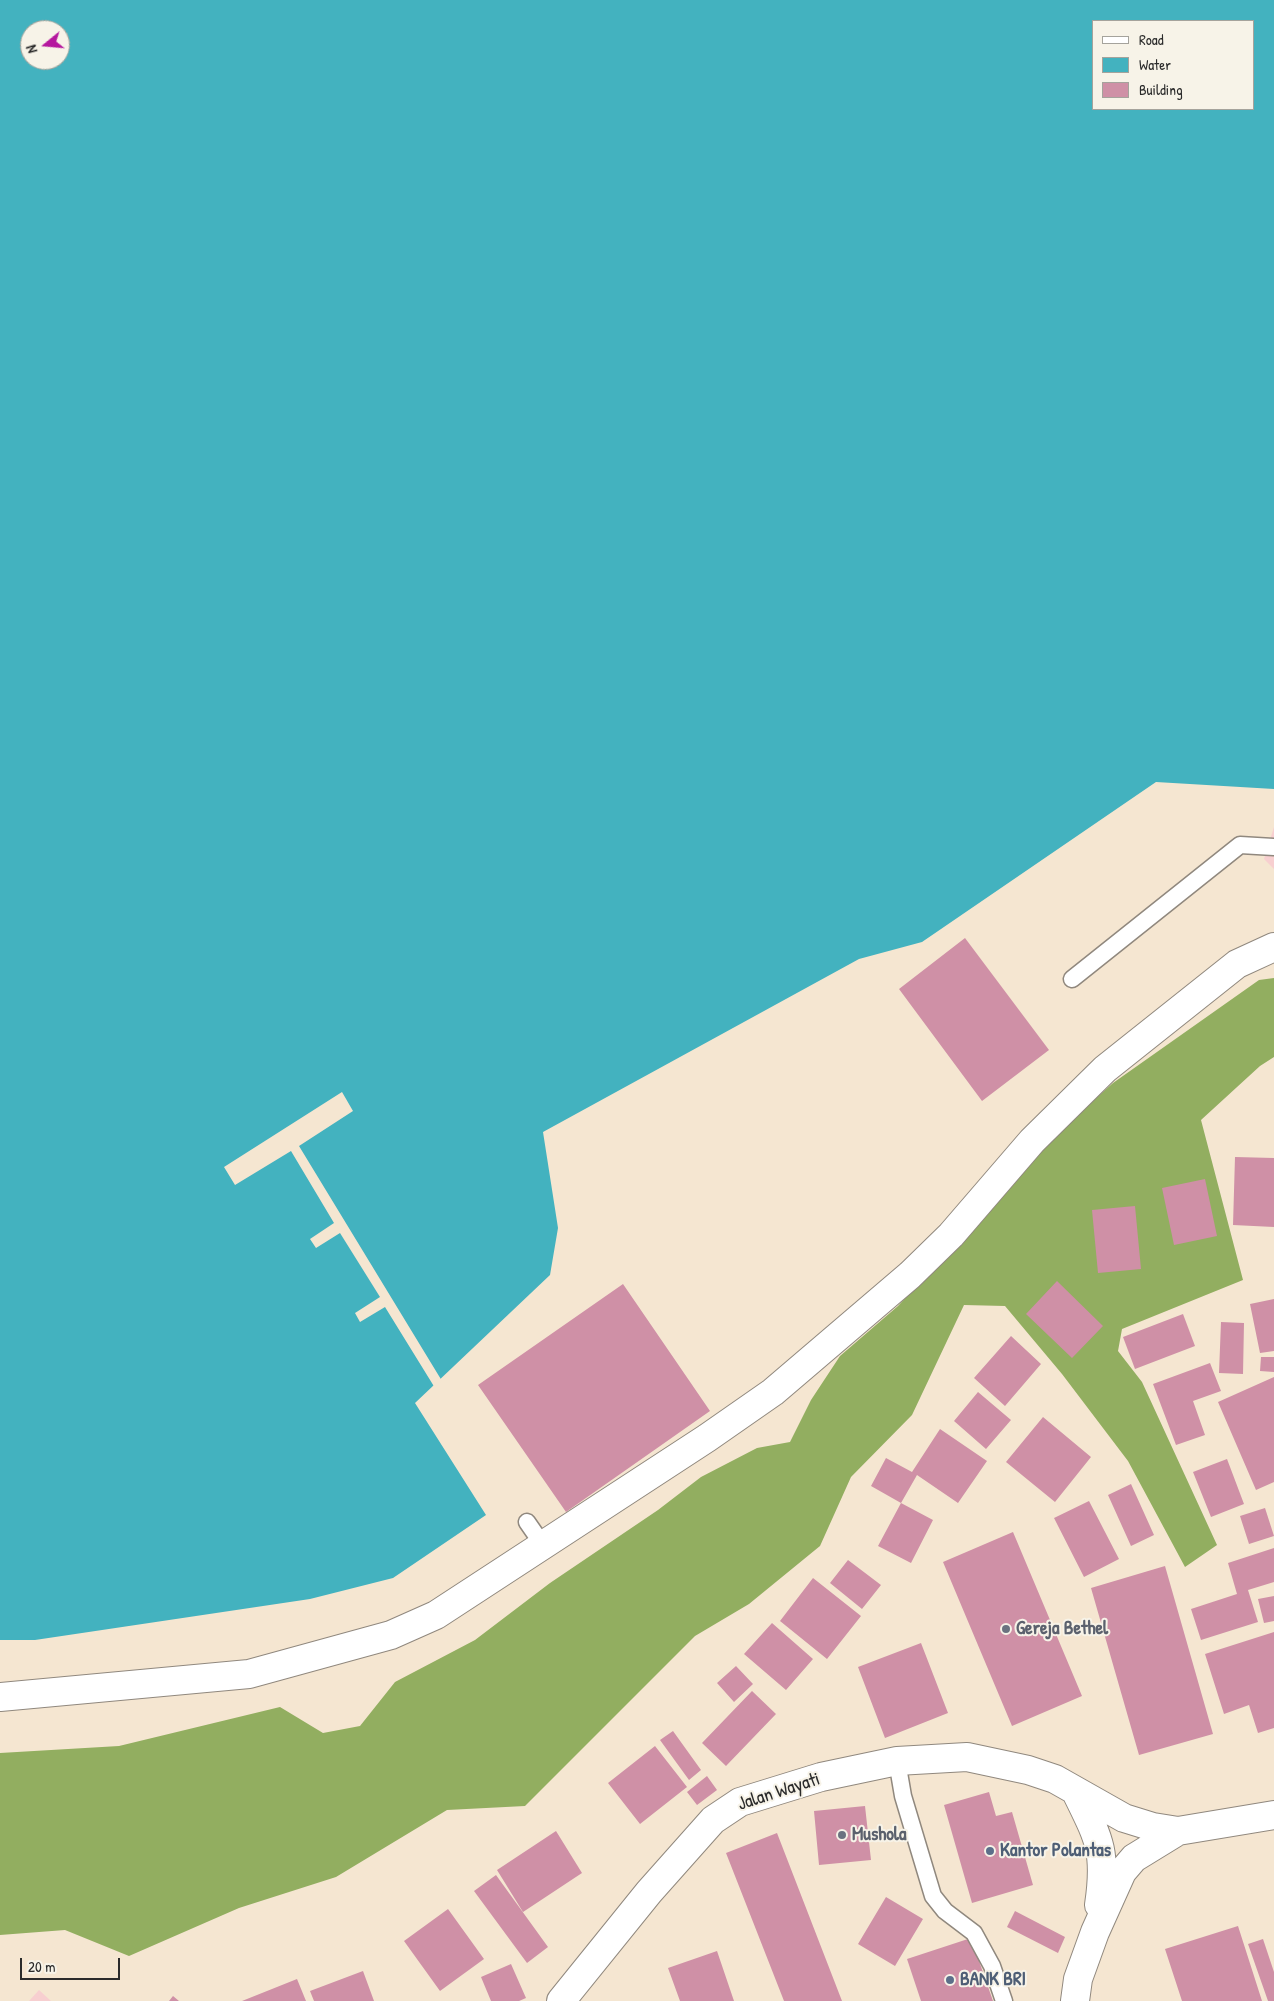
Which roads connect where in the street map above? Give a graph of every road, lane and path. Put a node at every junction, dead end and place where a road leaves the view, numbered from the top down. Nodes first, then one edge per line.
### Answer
1 (1274, 847) edge
2 (1274, 947) edge
3 (1072, 979) dead end
4 (527, 1522) dead end
5 (543, 1544) junction
6 (0, 1697) edge
7 (897, 1761) junction
8 (1076, 1792) junction
9 (1274, 1815) edge
10 (1178, 1831) junction
11 (1095, 1932) junction
12 (561, 2001) edge
13 (1004, 2001) edge
14 (1075, 2001) edge

1 - 3 lane
2 - 5 main road
4 - 5 lane
5 - 6 main road
7 - 8 main road, Jalan Wayati
7 - 12 main road, Jalan Wayati
7 - 13 lane
8 - 10 main road, Jalan Wayati
8 - 11 main road
9 - 10 main road
10 - 11 main road
11 - 14 main road

